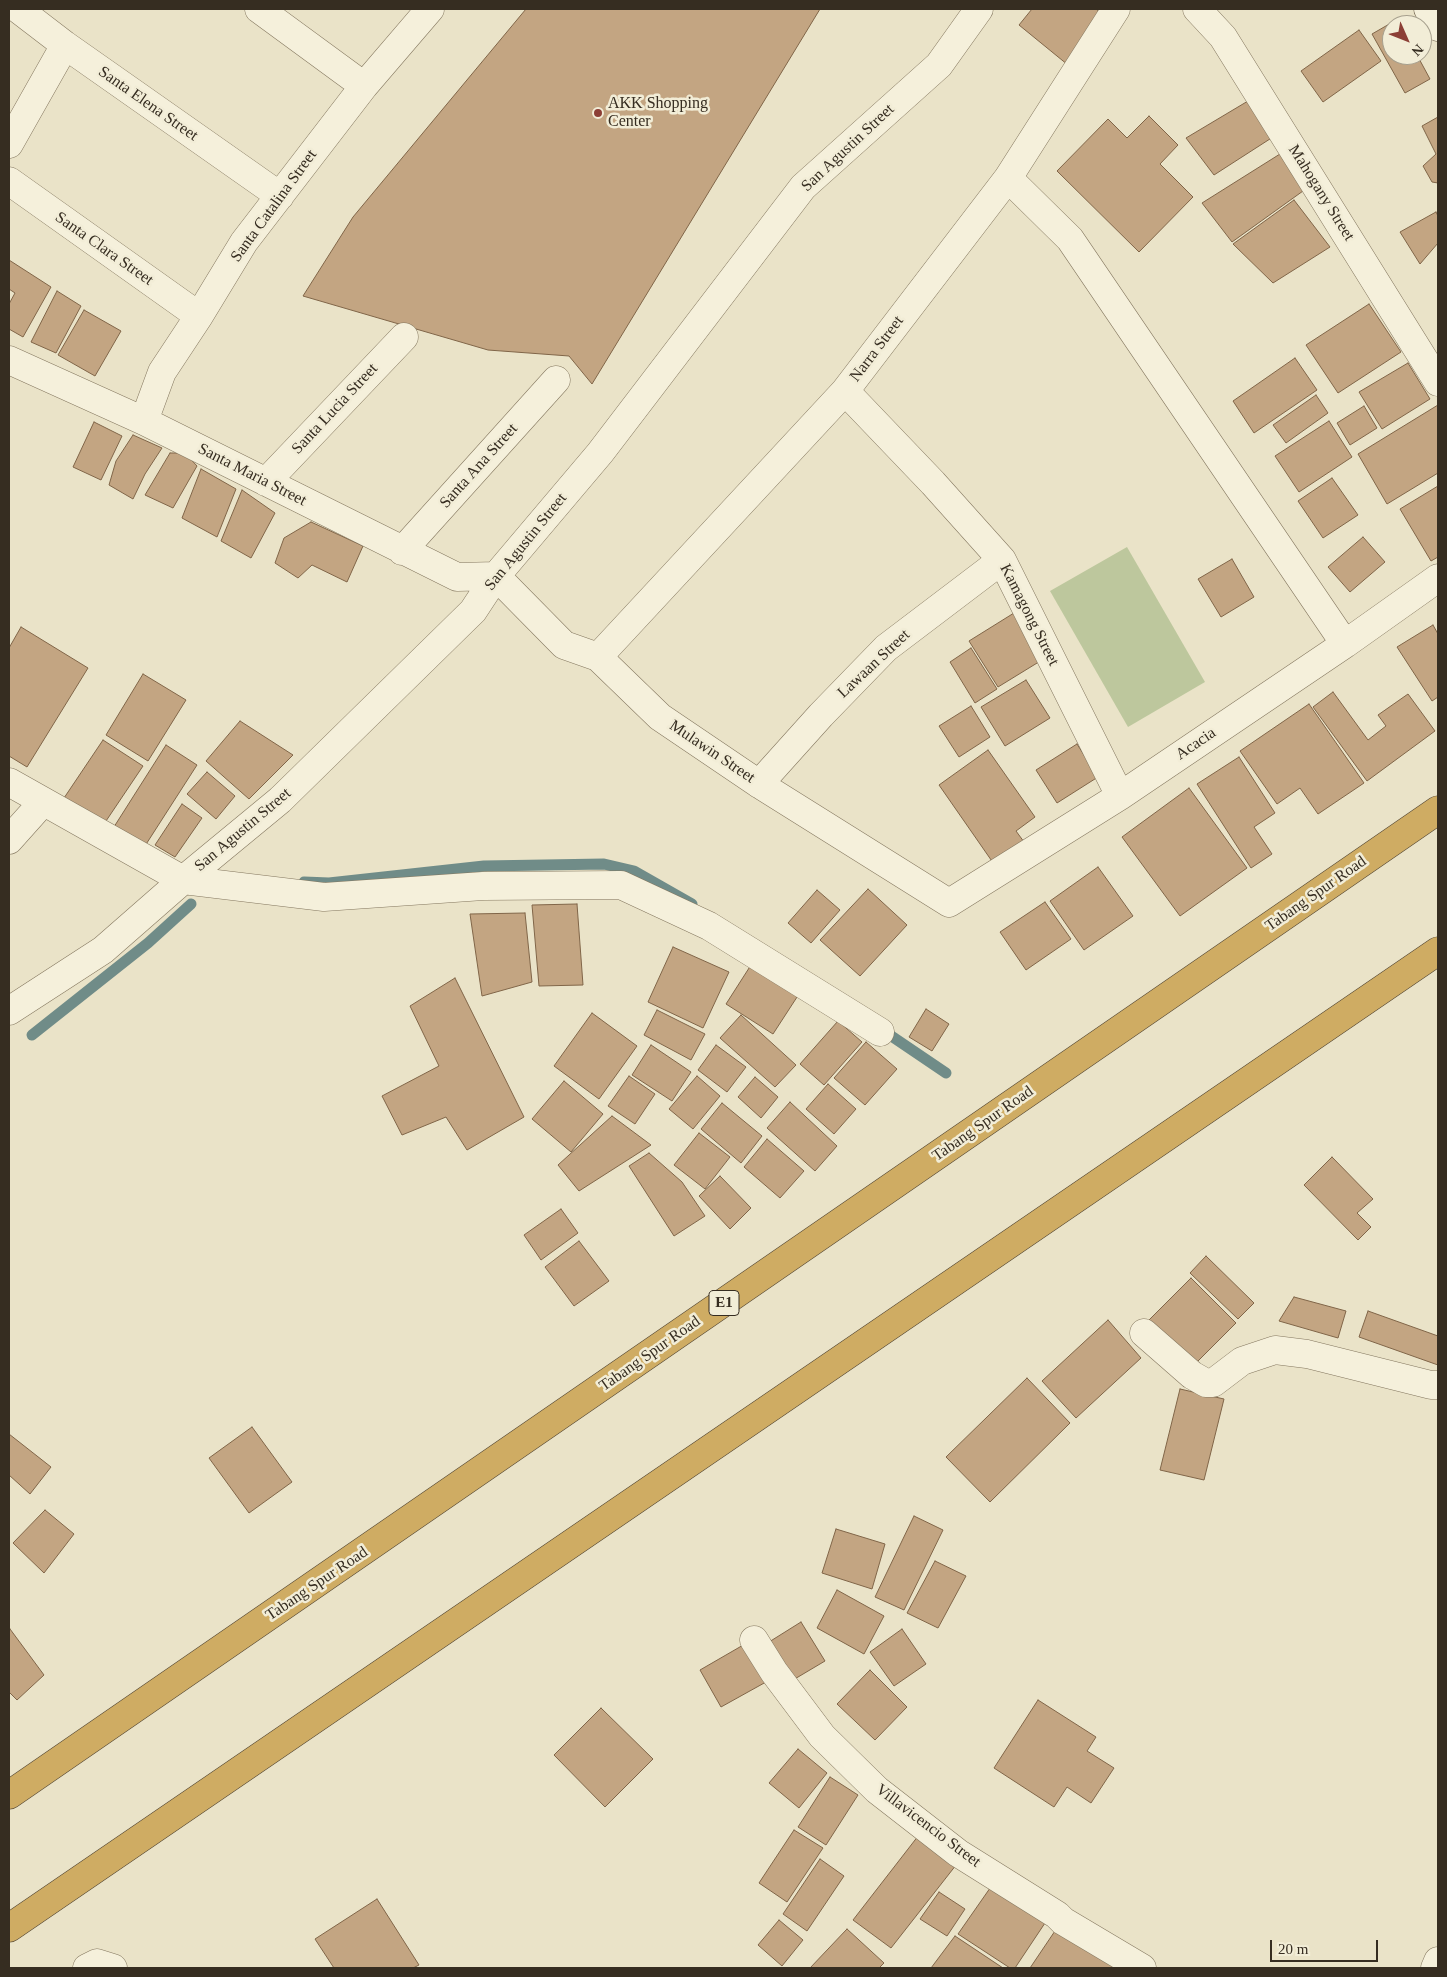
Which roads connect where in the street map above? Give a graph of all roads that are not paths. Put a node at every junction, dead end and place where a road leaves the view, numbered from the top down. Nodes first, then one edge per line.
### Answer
1 (18, 9) edge
2 (258, 9) edge
3 (430, 9) edge
4 (979, 9) edge
5 (1116, 9) edge
6 (1197, 9) edge
7 (1428, 9) edge
8 (1438, 27) edge
9 (64, 45) junction
10 (364, 86) junction
11 (9, 144) edge
12 (1008, 178) junction
13 (9, 181) edge
14 (280, 196) junction
15 (199, 316) junction
16 (404, 337) dead end
17 (9, 360) edge
18 (556, 380) dead end
19 (1438, 382) edge
20 (845, 391) junction
21 (144, 421) junction
22 (266, 482) junction
23 (402, 551) junction
24 (1002, 560) junction
25 (496, 576) junction
26 (1438, 578) edge
27 (1345, 644) junction
28 (598, 657) junction
29 (9, 782) edge
30 (759, 784) junction
31 (1120, 796) junction
32 (43, 802) junction
33 (1438, 810) edge
34 (9, 840) edge
35 (183, 880) junction
36 (949, 902) joint
37 (1438, 951) edge
38 (9, 1011) edge
39 (880, 1032) dead end
40 (1144, 1333) dead end
41 (1438, 1385) edge
42 (754, 1640) dead end
43 (9, 1795) edge
44 (9, 1928) edge
45 (1438, 1961) edge
46 (87, 1968) edge
47 (113, 1968) edge
48 (1142, 1968) edge
49 (1435, 1968) edge

1 - 9 street, Santa Elena Street
2 - 10 street
3 - 10 street, Santa Catalina Street
4 - 25 street, San Agustin Street
5 - 12 street, Narra Street
6 - 19 street, Mahogany Street
7 - 8 street
9 - 11 street
9 - 14 street, Santa Elena Street
10 - 14 street, Santa Catalina Street
12 - 20 street, Narra Street
12 - 27 street
13 - 15 street, Santa Clara Street
14 - 15 street, Santa Catalina Street
15 - 21 street, Santa Catalina Street
16 - 22 street, Santa Lucia Street
17 - 21 street, Santa Maria Street
18 - 23 street, Santa Ana Street
20 - 24 street, Kamagong Street
20 - 28 street, Narra Street
21 - 22 street, Santa Maria Street
22 - 23 street, Santa Maria Street
23 - 25 street, Santa Maria Street
24 - 30 street, Lawaan Street
24 - 31 street, Kamagong Street
25 - 28 street, Mulawin Street
25 - 35 street, San Agustin Street
26 - 27 street, Acacia
27 - 31 street, Acacia
28 - 30 street, Mulawin Street
29 - 32 street
30 - 36 street, Mulawin Street
31 - 36 street, Acacia
32 - 34 street
32 - 35 street
33 - 43 highway, Tabang Spur Road / E1
35 - 38 street, San Agustin Street
35 - 39 street
37 - 44 highway
40 - 41 street
42 - 48 street, Villavicencio Street
45 - 49 street
46 - 47 street

